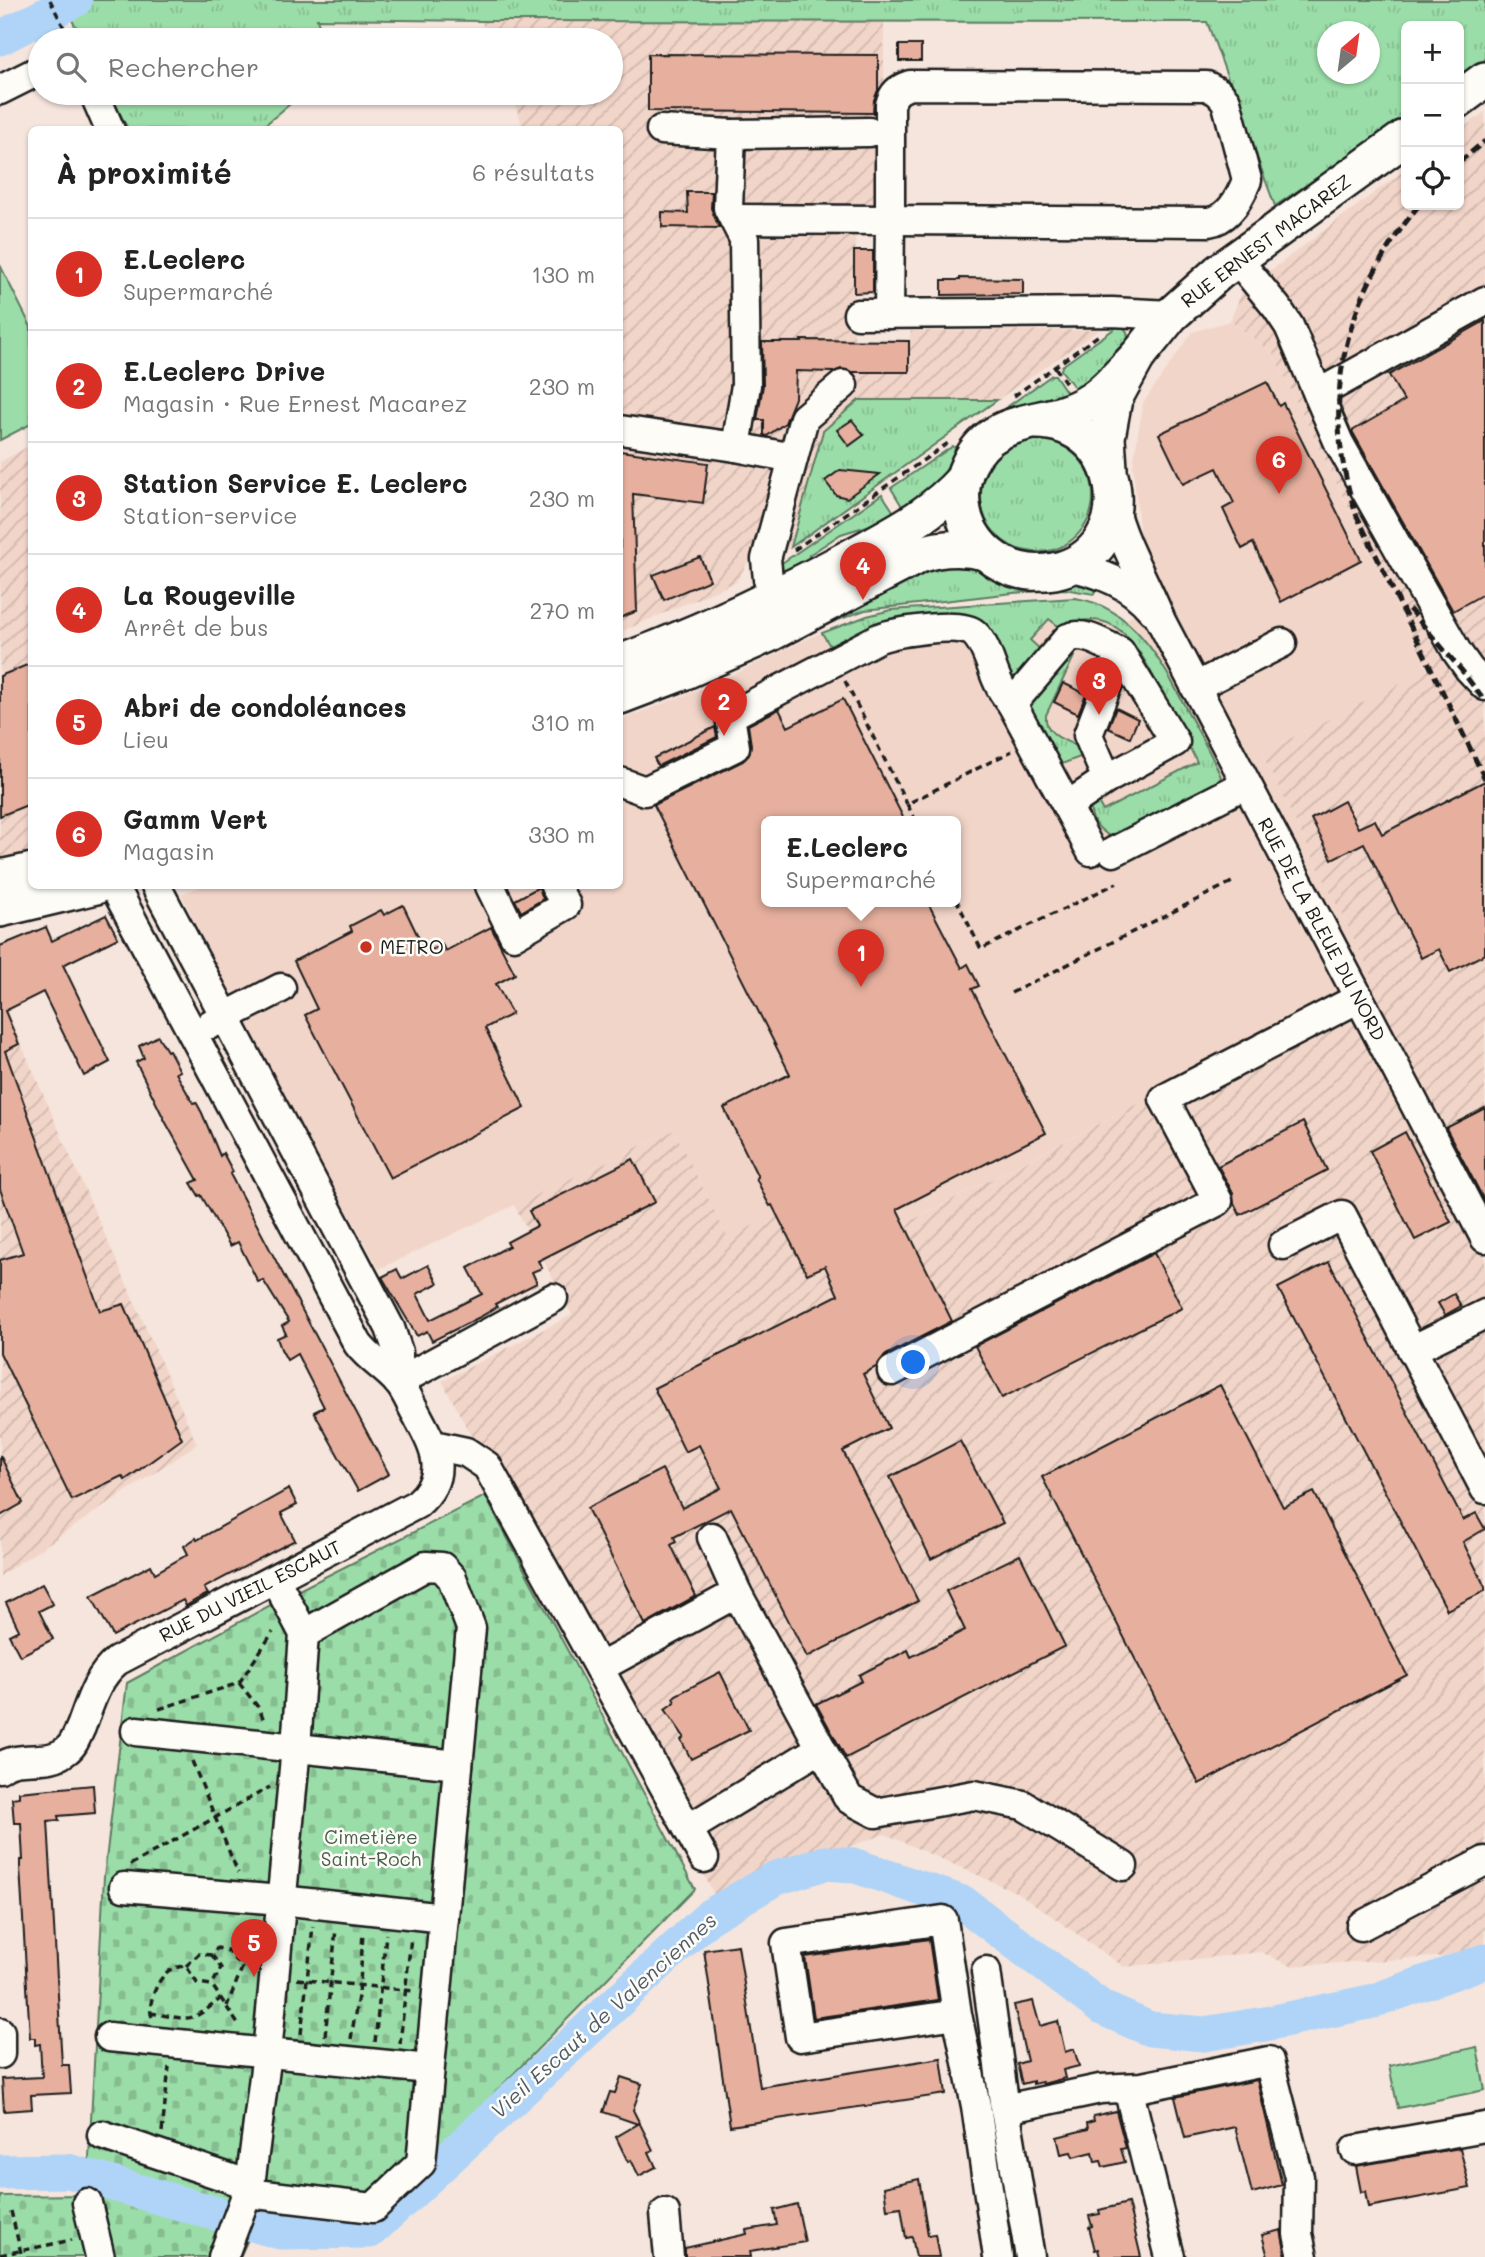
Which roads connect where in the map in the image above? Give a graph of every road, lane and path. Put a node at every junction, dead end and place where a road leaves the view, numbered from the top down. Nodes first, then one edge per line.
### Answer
1 (50, 0) edge
2 (64, 28) edge
3 (28, 76) edge
4 (1485, 80) edge
5 (0, 90) edge
6 (1464, 95) edge
7 (99, 105) edge
8 (108, 126) edge
9 (660, 130) dead end
10 (869, 132) dead end
11 (731, 134) junction
12 (1401, 141) edge
13 (734, 219) junction
14 (890, 220) junction
15 (1237, 259) junction
16 (1485, 301) edge
17 (1121, 312) junction
18 (858, 314) dead end
19 (888, 314) junction
20 (1171, 315) junction
21 (1137, 357) junction
22 (844, 385) dead end
23 (1318, 394) junction
24 (1022, 409) junction
25 (623, 430) edge
26 (958, 436) dead end
27 (736, 447) junction
28 (793, 458) junction
29 (1108, 469) junction
30 (963, 480) junction
31 (1113, 506) junction
32 (985, 552) junction
33 (1068, 566) junction
34 (771, 583) junction
35 (1161, 621) junction
36 (1282, 643) dead end
37 (1120, 653) junction
38 (835, 661) junction
39 (623, 662) edge
40 (1485, 686) edge
41 (1195, 687) junction
42 (623, 695) edge
43 (1012, 704) junction
44 (1012, 751) dead end
45 (1107, 779) junction
46 (623, 783) edge
47 (1246, 784) junction
48 (907, 804) junction
49 (1067, 806) junction
50 (913, 816) edge
51 (28, 872) edge
52 (0, 878) edge
53 (1236, 880) dead end
54 (1117, 883) dead end
55 (83, 889) edge
56 (116, 889) edge
57 (158, 889) edge
58 (491, 889) edge
59 (557, 889) edge
60 (960, 907) edge
61 (0, 909) edge
62 (281, 988) dead end
63 (1011, 993) dead end
64 (1359, 998) junction
65 (225, 1017) junction
66 (193, 1034) junction
67 (1485, 1237) edge
68 (1283, 1245) dead end
69 (554, 1298) dead end
70 (1485, 1314) edge
71 (1412, 1350) junction
72 (892, 1371) dead end
73 (398, 1382) junction
74 (433, 1445) junction
75 (1485, 1489) edge
76 (712, 1537) dead end
77 (275, 1579) junction
78 (737, 1593) junction
79 (272, 1632) dead end
80 (304, 1634) junction
81 (599, 1668) junction
82 (239, 1683) junction
83 (136, 1731) joint
84 (182, 1736) junction
85 (821, 1748) junction
86 (288, 1756) junction
87 (458, 1765) junction
88 (0, 1768) edge
89 (214, 1818) junction
90 (688, 1829) junction
91 (704, 1858) dead end
92 (1485, 1861) edge
93 (1122, 1866) dead end
94 (124, 1887) joint
95 (249, 1897) junction
96 (281, 1900) junction
97 (364, 1909) junction
98 (444, 1917) junction
99 (1361, 1926) dead end
100 (212, 1955) junction
101 (186, 1966) junction
102 (986, 1971) dead end
103 (274, 1977) junction
104 (306, 1980) junction
105 (331, 1982) junction
106 (360, 1984) junction
107 (212, 1985) junction
108 (381, 1986) junction
109 (405, 1990) junction
110 (437, 1994) junction
111 (220, 1998) junction
112 (227, 2006) junction
113 (150, 2013) junction
114 (957, 2014) junction
115 (0, 2032) edge
116 (108, 2037) dead end
117 (171, 2043) junction
118 (261, 2052) junction
119 (0, 2054) edge
120 (348, 2061) junction
121 (429, 2070) junction
122 (1128, 2088) junction
123 (1005, 2109) junction
124 (1485, 2127) edge
125 (102, 2135) dead end
126 (161, 2141) dead end
127 (1354, 2150) dead end
128 (248, 2193) junction
129 (87, 2203) dead end
130 (12, 2211) dead end
131 (665, 2213) dead end
132 (97, 2246) edge
133 (21, 2251) junction
134 (225, 2253) edge
135 (0, 2255) edge
136 (22, 2257) edge
137 (669, 2257) edge
138 (998, 2257) edge
139 (1030, 2257) edge
140 (1170, 2257) edge
141 (1303, 2257) edge

1 - 2 path
3 - 5 street
4 - 6 main road
7 - 8 street
9 - 11 street
10 - 11 street
11 - 13 street
12 - 15 main road, RUE ERNEST MACAREZ
13 - 14 street
13 - 27 street
14 - 14 street
14 - 19 street
15 - 20 main road, RUE ERNEST MACAREZ
15 - 23 street
16 - 23 street
17 - 19 street
17 - 20 street
17 - 24 path
18 - 19 street
20 - 21 main road, RUE ERNEST MACAREZ
21 - 24 main road, RUE ERNEST MACAREZ
21 - 29 main road, RUE ERNEST MACAREZ
22 - 28 street
23 - 40 street
24 - 29 main road, RUE ERNEST MACAREZ
24 - 30 main road, RUE ERNEST MACAREZ
25 - 27 street
26 - 34 path
27 - 28 street
28 - 34 street
29 - 31 main road, RUE ERNEST MACAREZ
30 - 32 main road, RUE ERNEST MACAREZ
30 - 34 main road, RUE ERNEST MACAREZ
31 - 33 main road, RUE ERNEST MACAREZ
31 - 35 street, RUE DE LA BLEUE DU NORD
32 - 33 main road, RUE ERNEST MACAREZ
32 - 42 main road, RUE ERNEST MACAREZ
33 - 35 street, RUE DE LA BLEUE DU NORD
34 - 39 main road, RUE ERNEST MACAREZ
35 - 41 street, RUE DE LA BLEUE DU NORD
36 - 41 street
37 - 43 street
37 - 45 street
37 - 45 street
38 - 43 street
38 - 46 street
38 - 48 path
41 - 47 street, RUE DE LA BLEUE DU NORD
43 - 49 street
44 - 48 path
45 - 49 street
47 - 49 street
47 - 64 street, RUE DE LA BLEUE DU NORD
48 - 50 path
51 - 52 main road
53 - 63 path
54 - 60 path
55 - 61 main road
56 - 66 street, RUE DU VIEIL ESCAUT
57 - 65 street, RUE DU VIEIL ESCAUT
58 - 59 street
62 - 65 street
64 - 67 street, RUE DE LA BLEUE DU NORD
64 - 72 street
65 - 66 street
65 - 73 street, RUE DU VIEIL ESCAUT
66 - 73 street, RUE DU VIEIL ESCAUT
68 - 71 street
69 - 73 street
70 - 71 street
71 - 75 street
73 - 74 street, RUE DU VIEIL ESCAUT
74 - 77 street, RUE DU VIEIL ESCAUT
74 - 81 street
76 - 78 street
77 - 80 street
77 - 88 street, RUE DU VIEIL ESCAUT
78 - 81 street
78 - 85 street
79 - 82 path
80 - 86 street
80 - 87 street
81 - 90 street
82 - 83 path
82 - 86 path
83 - 84 street
84 - 86 street
84 - 89 path
85 - 90 street
85 - 93 street
86 - 87 street
86 - 89 path
86 - 96 street
87 - 98 street
89 - 94 path
89 - 95 path
90 - 91 street
92 - 99 street
94 - 95 street
95 - 96 street
96 - 97 street
96 - 103 street
97 - 98 street
97 - 104 path
97 - 105 path
97 - 106 path
97 - 108 path
97 - 109 path
98 - 110 street
100 - 101 path
100 - 107 path
100 - 112 path
101 - 107 path
101 - 113 path
102 - 123 street
103 - 104 path
103 - 118 street
104 - 105 path
104 - 120 path
105 - 106 path
105 - 120 path
106 - 108 path
106 - 120 path
107 - 111 path
108 - 109 path
108 - 120 path
109 - 110 path
109 - 120 path
110 - 121 street
111 - 112 path
111 - 113 path
112 - 118 path
113 - 117 path
114 - 114 street
114 - 138 street
115 - 119 street
116 - 117 street
117 - 118 street
117 - 126 path
118 - 120 street
118 - 128 street
120 - 121 street
121 - 128 street
122 - 123 street
122 - 140 street
122 - 141 street
123 - 139 street
124 - 127 street
125 - 128 street
128 - 134 street
129 - 132 street
130 - 133 path
131 - 137 street
132 - 133 path
133 - 135 path
133 - 136 path

